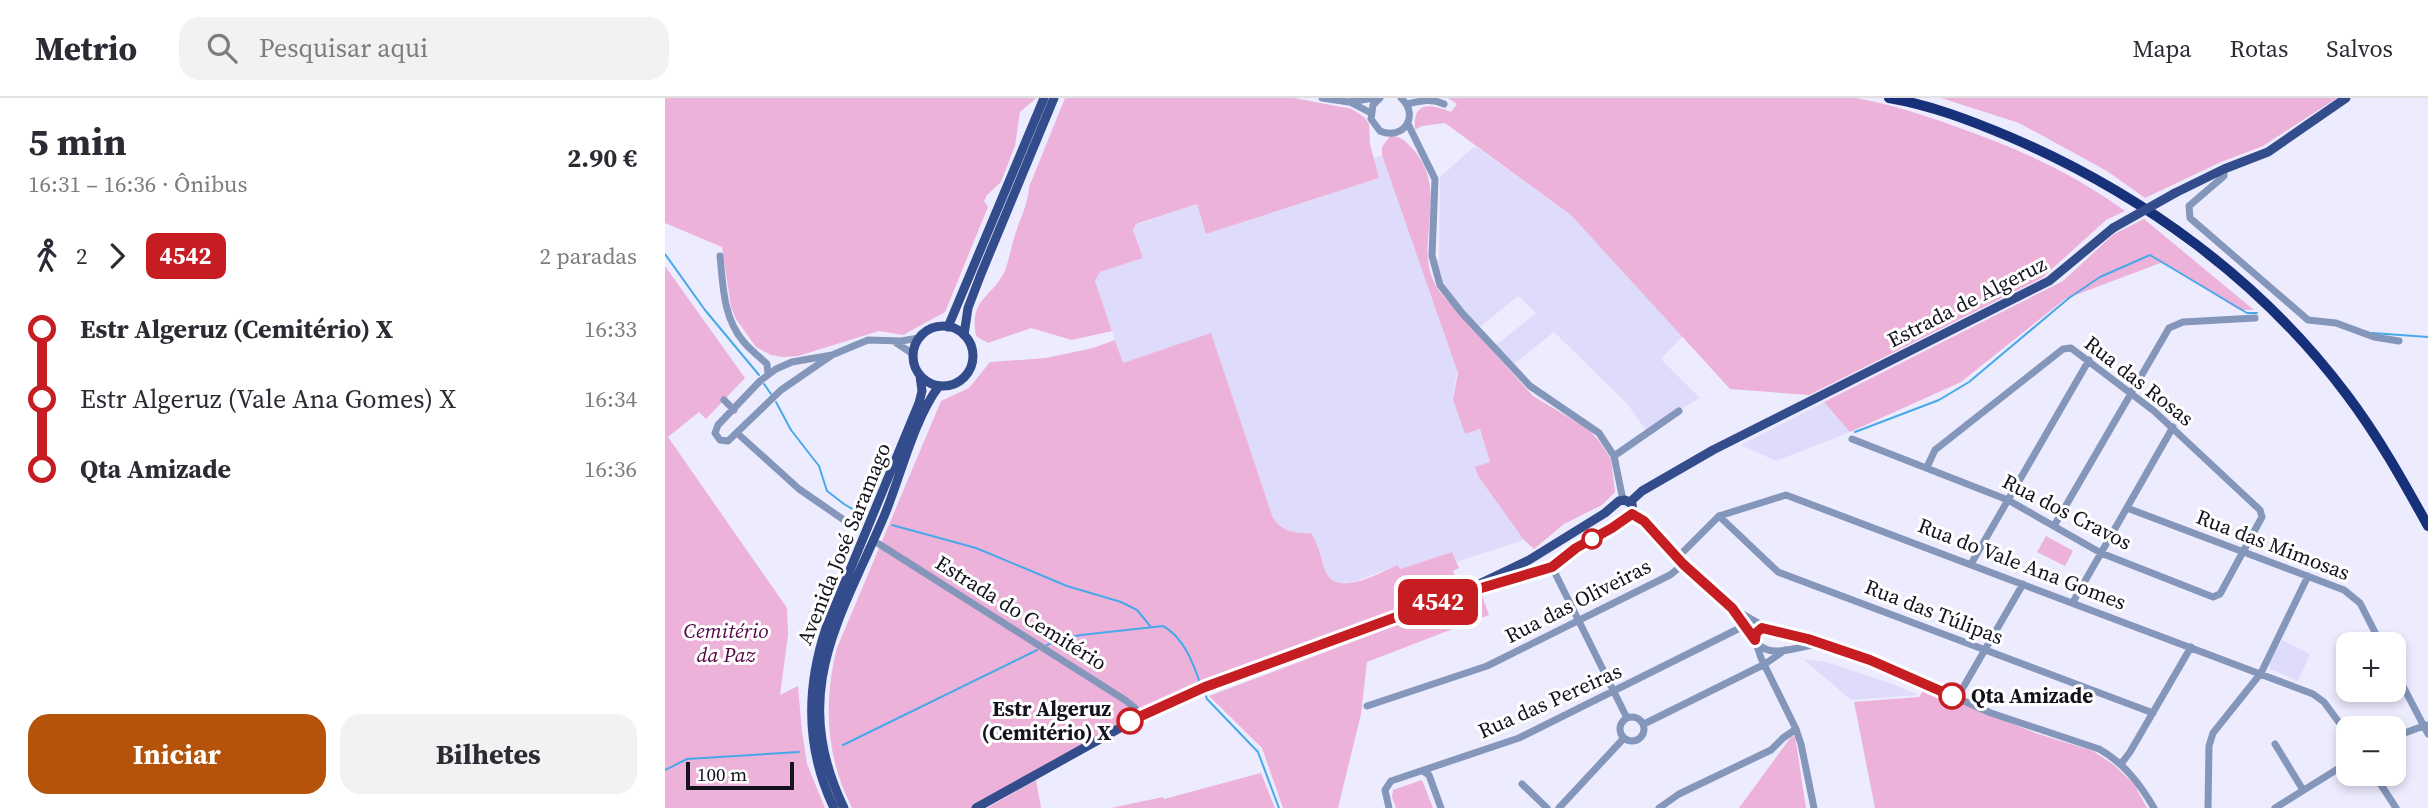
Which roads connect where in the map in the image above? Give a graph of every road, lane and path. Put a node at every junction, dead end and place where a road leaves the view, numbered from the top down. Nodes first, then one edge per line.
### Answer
1 (1044, 98) edge
2 (1054, 98) edge
3 (1322, 98) edge
4 (1374, 98) edge
5 (1380, 98) edge
6 (1889, 98) edge
7 (2346, 98) edge
8 (1404, 101) edge
9 (1349, 102) junction
10 (1444, 104) dead end
11 (1371, 113) junction
12 (1408, 124) junction
13 (1399, 132) junction
14 (1415, 142) junction
15 (2224, 169) junction
16 (720, 256) dead end
17 (2255, 318) dead end
18 (948, 327) junction
19 (964, 335) junction
20 (919, 338) junction
21 (891, 340) junction
22 (2399, 341) dead end
23 (913, 354) junction
24 (832, 355) junction
25 (763, 359) junction
26 (2089, 360) junction
27 (792, 362) junction
28 (768, 374) junction
29 (920, 376) junction
30 (939, 386) junction
31 (752, 391) junction
32 (2132, 393) junction
33 (724, 400) dead end
34 (766, 404) junction
35 (734, 410) junction
36 (1679, 411) dead end
37 (2173, 427) junction
38 (737, 433) junction
39 (1852, 439) dead end
40 (1614, 456) junction
41 (1927, 467) junction
42 (2008, 500) junction
43 (1627, 501) junction
44 (1614, 507) junction
45 (2127, 508) junction
46 (1630, 516) junction
47 (1719, 516) junction
48 (2054, 526) junction
49 (2428, 526) edge
50 (857, 529) dead end
51 (879, 544) dead end
52 (1545, 551) junction
53 (2245, 552) junction
54 (2101, 553) junction
55 (1677, 558) junction
56 (1683, 564) junction
57 (1971, 564) junction
58 (1553, 566) junction
59 (2308, 576) junction
60 (2023, 584) junction
61 (1451, 597) junction
62 (2073, 602) junction
63 (1732, 608) junction
64 (1577, 621) junction
65 (1744, 626) junction
66 (1767, 628) junction
67 (2374, 632) edge
68 (1783, 634) junction
69 (1756, 641) junction
70 (1820, 644) junction
71 (2191, 647) junction
72 (1786, 650) junction
73 (1985, 650) junction
74 (1765, 664) junction
75 (2261, 673) junction
76 (2406, 690) edge
77 (1613, 693) junction
78 (1957, 698) junction
79 (1367, 706) dead end
80 (2153, 713) junction
81 (1139, 717) junction
82 (1627, 718) junction
83 (2336, 719) edge
84 (1644, 724) junction
85 (2426, 725) edge
86 (1796, 729) junction
87 (2406, 732) edge
88 (2428, 734) edge
89 (1624, 738) junction
90 (2275, 744) dead end
91 (2121, 764) junction
92 (2336, 770) edge
93 (1423, 771) junction
94 (1522, 784) dead end
95 (2382, 786) edge
96 (2303, 790) junction
97 (2395, 805) edge
98 (1545, 807) edge
99 (834, 808) edge
100 (844, 808) edge
101 (976, 808) edge
102 (1389, 808) edge
103 (1441, 808) edge
104 (1559, 808) edge
105 (1659, 808) edge
106 (1814, 808) edge
107 (2154, 808) edge
108 (2208, 808) edge
109 (2277, 808) edge
110 (2385, 808) edge

1 - 18 main road
2 - 19 main road
3 - 9 street
4 - 9 street
5 - 11 street
6 - 49 highway
7 - 15 main road, Estrada de Algeruz
8 - 10 street
8 - 12 street
9 - 11 street
11 - 13 street
12 - 13 street
12 - 14 street
13 - 14 street
14 - 40 street
15 - 22 street
15 - 43 main road, Estrada de Algeruz, bridge
16 - 25 street
17 - 32 street
18 - 19 main road
18 - 20 main road
19 - 30 main road
20 - 21 street
20 - 23 main road
21 - 23 street
21 - 24 street
23 - 29 main road, Avenida José Saramago
24 - 27 street
24 - 34 street
25 - 27 street
25 - 28 street
26 - 32 street, Rua das Rosas
26 - 41 street, Rua das Rosas
26 - 42 street
27 - 28 street
28 - 31 street
29 - 30 main road
29 - 99 main road, Avenida José Saramago
30 - 100 main road, Avenida José Saramago
31 - 34 street
31 - 35 street
32 - 37 street, Rua das Rosas
32 - 48 street
33 - 35 street
34 - 38 street
35 - 38 street
36 - 40 street
37 - 45 street
37 - 53 street, Rua das Rosas
38 - 50 street
39 - 41 street, Rua dos Cravos
40 - 43 street
41 - 42 street, Rua dos Cravos
42 - 48 street, Rua dos Cravos
42 - 57 street
43 - 44 main road, Estrada de Algeruz
43 - 46 main road
44 - 46 main road
44 - 52 main road, Estrada de Algeruz
45 - 53 street, Rua das Mimosas
45 - 54 street
46 - 55 street
46 - 58 main road, Estrada de Algeruz
47 - 55 street, Rua do Vale Ana Gomes
47 - 57 street, Rua do Vale Ana Gomes
47 - 73 street, Rua das Túlipas
48 - 54 street, Rua dos Cravos
51 - 81 street, Estrada do Cemitério
52 - 58 main road
52 - 58 main road
52 - 61 main road, Estrada de Algeruz
53 - 54 street, Rua dos Cravos
53 - 59 street, Rua das Mimosas
54 - 62 street
55 - 56 street
56 - 63 street
56 - 64 street, Rua das Oliveiras
57 - 60 street, Rua do Vale Ana Gomes
58 - 61 main road, Estrada de Algeruz
58 - 64 street
59 - 67 street, Rua das Mimosas
59 - 75 street
60 - 62 street, Rua do Vale Ana Gomes
60 - 73 street
61 - 81 main road, Estrada de Algeruz
62 - 71 street, Rua do Vale Ana Gomes
63 - 65 street
63 - 66 street
64 - 77 street
64 - 79 street, Rua das Oliveiras
65 - 69 street
65 - 77 street, Rua das Pereiras
66 - 68 street
66 - 69 street
68 - 70 street
68 - 72 street
69 - 72 street
69 - 74 street
70 - 72 street
70 - 78 street
71 - 75 street, Rua do Vale Ana Gomes
71 - 80 street
72 - 74 street
73 - 78 street
73 - 80 street, Rua das Túlipas
74 - 84 street
74 - 86 street
75 - 83 street, Rua do Vale Ana Gomes
75 - 108 street
76 - 85 street
77 - 82 street
77 - 93 street, Rua das Pereiras
78 - 91 street
80 - 91 street
81 - 101 main road, Estrada de Algeruz
82 - 84 street
82 - 89 street
84 - 89 street
85 - 87 street
85 - 88 street
86 - 105 street
86 - 106 street
89 - 104 street
90 - 96 street
91 - 107 street
92 - 96 street
93 - 102 street, Rua das Pereiras
93 - 103 street
94 - 98 street
95 - 97 street
96 - 109 street
97 - 110 street

